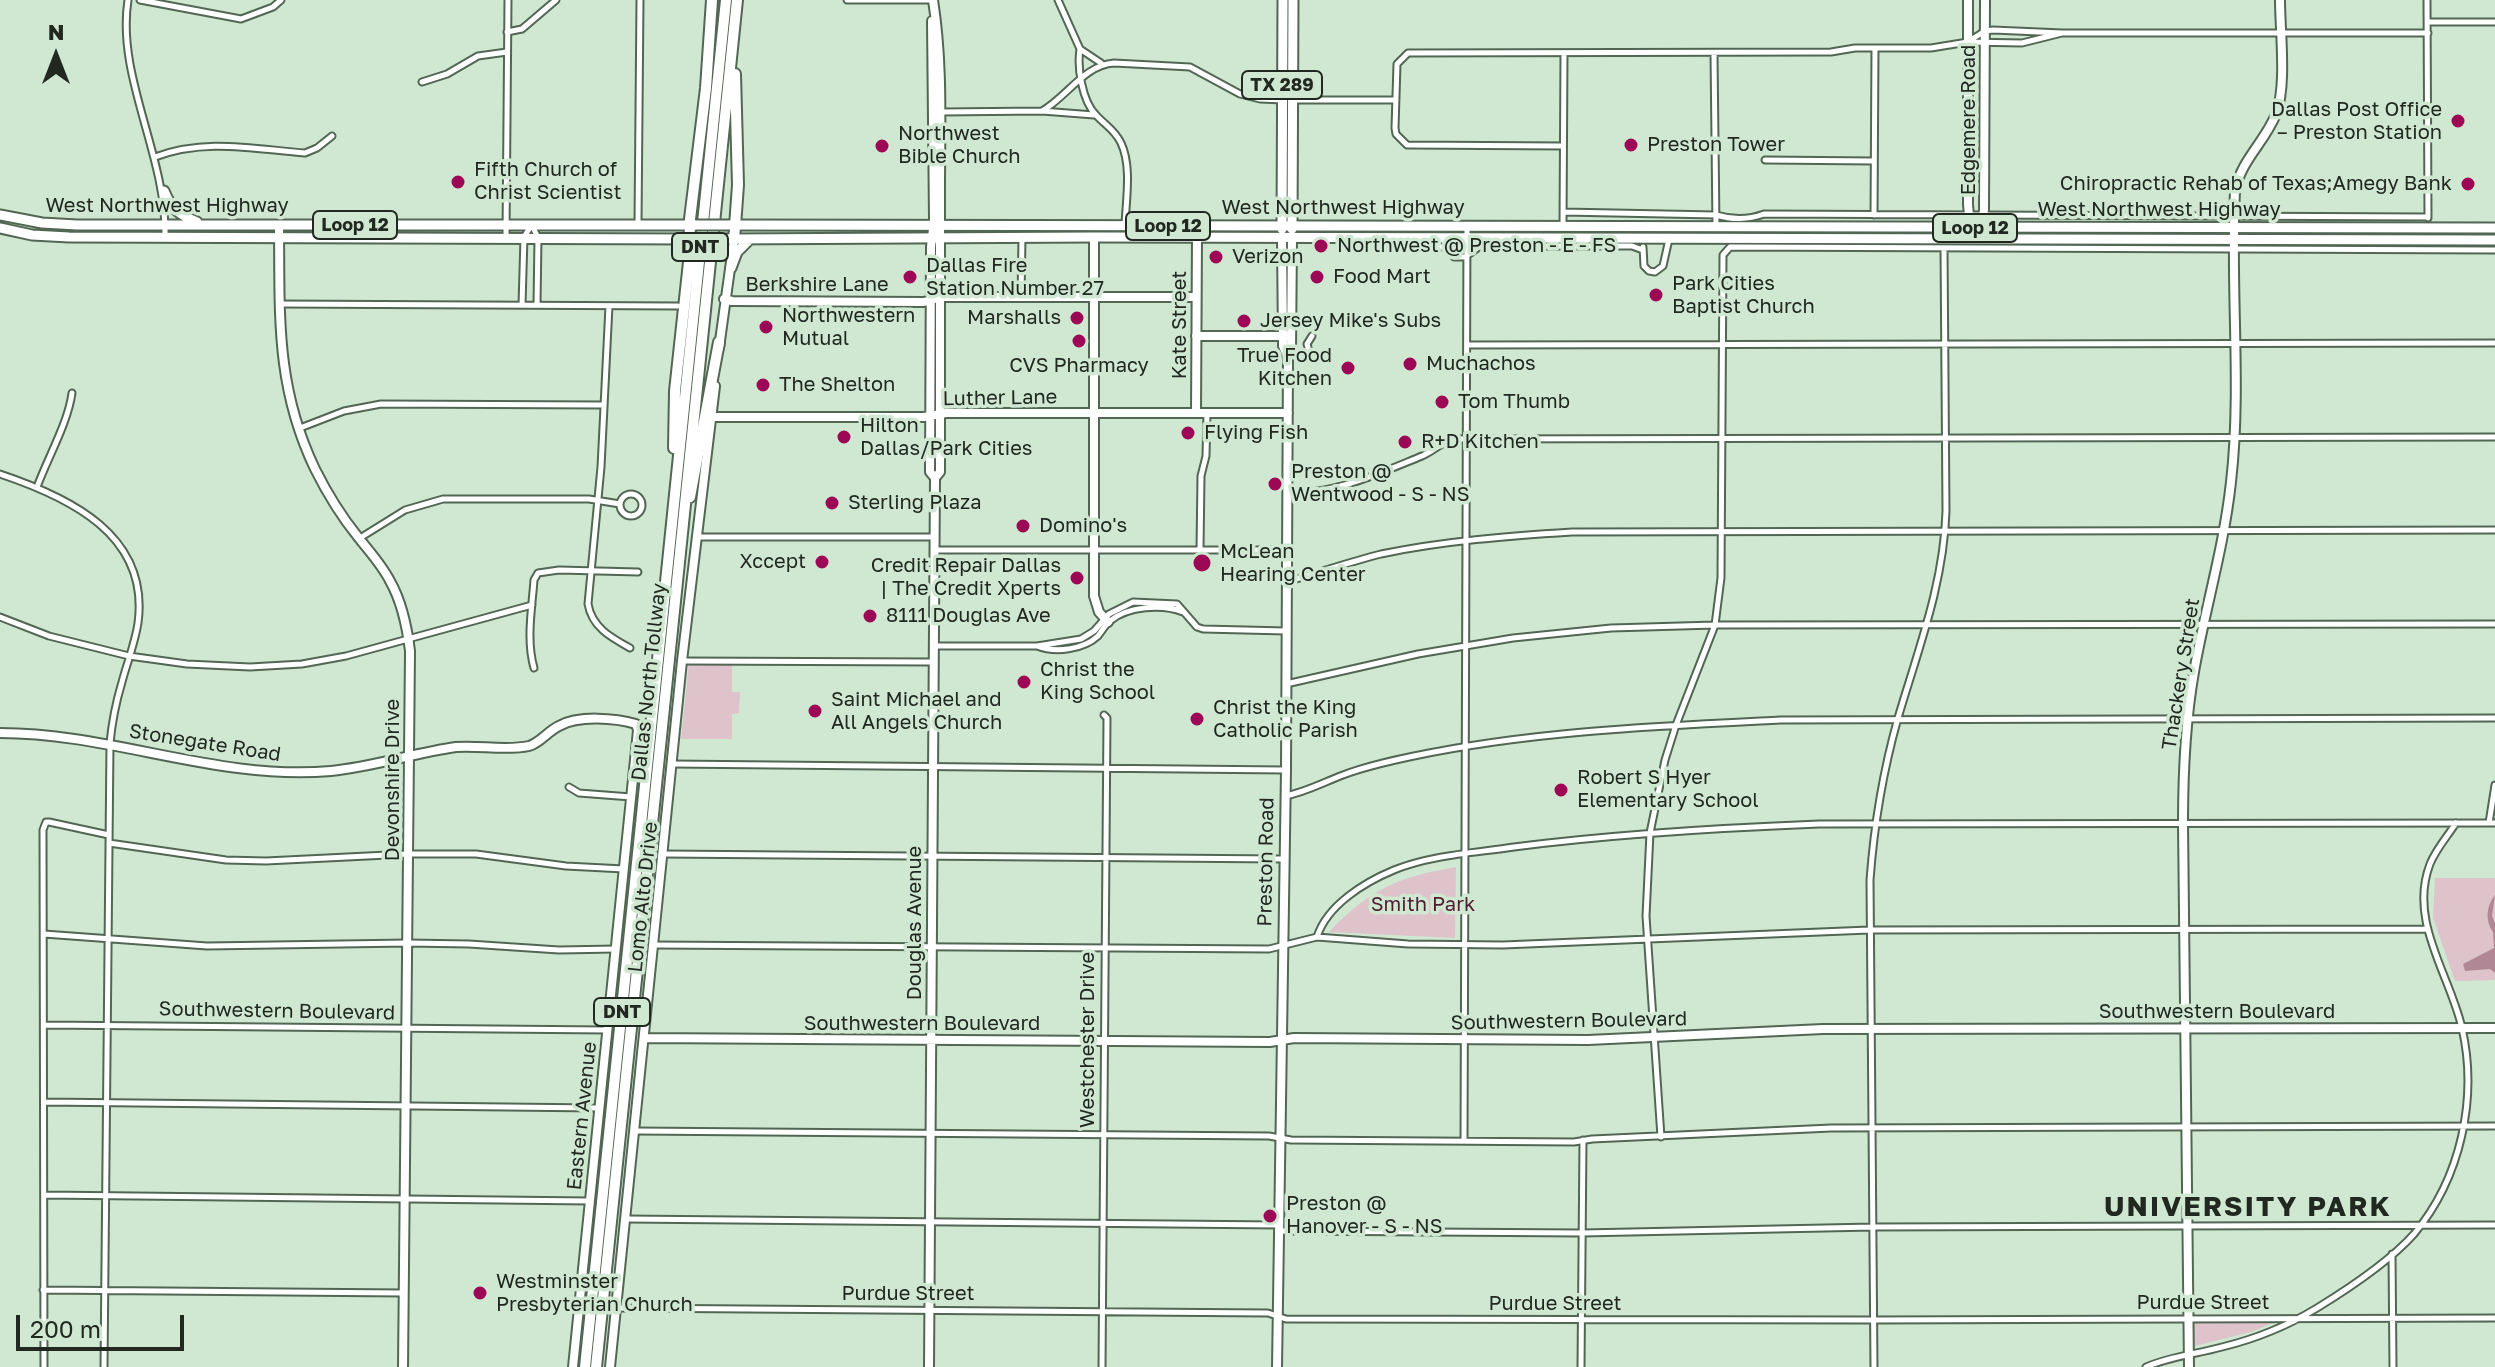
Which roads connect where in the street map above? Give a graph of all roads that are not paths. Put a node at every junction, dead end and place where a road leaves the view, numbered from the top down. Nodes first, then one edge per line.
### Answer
1 (128, 0) edge
2 (140, 0) edge
3 (281, 0) edge
4 (508, 0) edge
5 (556, 0) edge
6 (640, 0) edge
7 (712, 0) edge
8 (726, 0) edge
9 (737, 0) edge
10 (847, 0) edge
11 (933, 0) edge
12 (1058, 0) edge
13 (1283, 0) edge
14 (1293, 0) edge
15 (1968, 0) edge
16 (1985, 0) edge
17 (2280, 0) edge
18 (2427, 0) edge
19 (2428, 22) junction
20 (2495, 22) edge
21 (1985, 31) junction
22 (507, 32) junction
23 (2280, 32) junction
24 (734, 33) junction
25 (2062, 33) junction
26 (2428, 33) junction
27 (1968, 42) junction
28 (1985, 43) junction
29 (1875, 48) junction
30 (1080, 49) junction
31 (507, 52) junction
32 (1564, 54) junction
33 (1714, 54) junction
34 (1102, 64) junction
35 (1082, 77) junction
36 (422, 82) dead end
37 (1293, 100) junction
38 (1395, 100) junction
39 (1282, 101) junction
40 (1042, 111) junction
41 (936, 112) junction
42 (1095, 115) junction
43 (332, 136) dead end
44 (1563, 146) junction
45 (155, 157) junction
46 (1765, 160) dead end
47 (1874, 161) junction
48 (164, 191) junction
49 (1563, 212) junction
50 (0, 215) edge
51 (1716, 215) junction
52 (1874, 215) junction
53 (1968, 216) junction
54 (1984, 216) junction
55 (2234, 216) junction
56 (2428, 222) junction
57 (52, 224) junction
58 (166, 224) junction
59 (204, 225) junction
60 (279, 225) junction
61 (507, 225) junction
62 (532, 225) junction
63 (638, 225) junction
64 (693, 225) junction
65 (733, 225) junction
66 (909, 226) junction
67 (937, 226) junction
68 (1125, 226) junction
69 (1155, 226) junction
70 (1287, 226) junction
71 (1467, 226) junction
72 (1563, 226) junction
73 (1715, 227) junction
74 (0, 228) edge
75 (1969, 228) junction
76 (1982, 228) junction
77 (2495, 228) edge
78 (51, 236) junction
79 (165, 237) junction
80 (279, 237) junction
81 (506, 237) junction
82 (524, 237) junction
83 (1022, 237) junction
84 (1094, 237) junction
85 (1197, 237) junction
86 (538, 238) junction
87 (908, 238) junction
88 (936, 238) junction
89 (1287, 238) junction
90 (1467, 238) junction
91 (1563, 238) junction
92 (1644, 238) junction
93 (1669, 238) junction
94 (2235, 238) junction
95 (692, 239) junction
96 (1975, 239) junction
97 (731, 240) junction
98 (749, 240) junction
99 (2428, 240) junction
100 (2495, 240) edge
101 (1944, 248) junction
102 (1392, 249) dead end
103 (1643, 250) junction
104 (2495, 250) edge
105 (1467, 256) junction
106 (731, 268) junction
107 (1093, 296) junction
108 (941, 297) junction
109 (1021, 297) junction
110 (1196, 297) junction
111 (724, 299) junction
112 (931, 302) junction
113 (279, 304) junction
114 (522, 305) junction
115 (537, 305) junction
116 (609, 306) junction
117 (678, 306) dead end
118 (1196, 336) junction
119 (1272, 336) junction
120 (1287, 336) junction
121 (1312, 336) dead end
122 (930, 340) junction
123 (941, 340) junction
124 (719, 342) junction
125 (2236, 343) junction
126 (2495, 343) edge
127 (1722, 344) junction
128 (1944, 344) junction
129 (1467, 345) junction
130 (1309, 351) dead end
131 (1287, 352) junction
132 (930, 354) junction
133 (941, 354) junction
134 (72, 393) dead end
135 (604, 405) junction
136 (1094, 413) junction
137 (1196, 413) junction
138 (1207, 413) junction
139 (1288, 413) junction
140 (940, 414) junction
141 (930, 416) junction
142 (712, 417) junction
143 (299, 428) junction
144 (2235, 436) junction
145 (1945, 437) junction
146 (2495, 437) edge
147 (1467, 438) junction
148 (1722, 438) junction
149 (0, 474) edge
150 (935, 478) junction
151 (37, 487) junction
152 (1287, 493) junction
153 (674, 494) junction
154 (598, 502) junction
155 (620, 504) junction
156 (682, 521) junction
157 (2495, 530) edge
158 (1945, 531) junction
159 (2224, 531) junction
160 (1721, 532) junction
161 (696, 537) junction
162 (935, 537) junction
163 (359, 539) junction
164 (1467, 541) junction
165 (935, 550) junction
166 (1094, 550) junction
167 (1200, 550) junction
168 (1287, 550) junction
169 (591, 571) junction
170 (638, 572) dead end
171 (1286, 582) junction
172 (532, 605) junction
173 (0, 617) edge
174 (1106, 620) junction
175 (2203, 624) junction
176 (2495, 624) edge
177 (1715, 625) junction
178 (1927, 625) junction
179 (1286, 631) junction
180 (409, 639) junction
181 (1467, 645) junction
182 (934, 646) junction
183 (630, 648) dead end
184 (129, 656) junction
185 (682, 661) junction
186 (934, 662) junction
187 (534, 668) dead end
188 (1286, 684) junction
189 (1104, 715) dead end
190 (2187, 718) junction
191 (2495, 718) edge
192 (1898, 719) junction
193 (636, 724) joint
194 (1676, 725) junction
195 (0, 733) edge
196 (110, 743) junction
197 (1466, 748) junction
198 (409, 756) junction
199 (672, 764) junction
200 (933, 767) junction
201 (1107, 767) junction
202 (1286, 770) junction
203 (2495, 785) edge
204 (569, 787) dead end
205 (1284, 796) junction
206 (631, 797) junction
207 (2183, 823) junction
208 (2456, 823) junction
209 (2492, 823) edge
210 (1876, 824) junction
211 (1650, 833) junction
212 (109, 835) junction
213 (109, 843) junction
214 (408, 854) junction
215 (663, 854) junction
216 (1465, 854) junction
217 (931, 856) junction
218 (1105, 858) junction
219 (1283, 859) junction
220 (624, 869) junction
221 (2184, 929) junction
222 (2428, 929) junction
223 (1869, 930) junction
224 (44, 934) junction
225 (1317, 937) junction
226 (108, 939) junction
227 (1647, 940) junction
228 (408, 943) junction
229 (654, 945) junction
230 (1465, 945) junction
231 (1282, 946) junction
232 (930, 947) junction
233 (616, 949) junction
234 (1105, 949) junction
235 (44, 1025) junction
236 (107, 1025) junction
237 (2185, 1028) junction
238 (2462, 1028) junction
239 (2495, 1028) edge
240 (407, 1029) junction
241 (1871, 1029) junction
242 (607, 1030) junction
243 (644, 1038) junction
244 (1465, 1038) junction
245 (1654, 1038) junction
246 (930, 1039) junction
247 (1282, 1040) junction
248 (1104, 1041) junction
249 (44, 1102) junction
250 (107, 1103) junction
251 (406, 1107) junction
252 (599, 1108) junction
253 (2186, 1126) junction
254 (2464, 1126) junction
255 (2495, 1126) edge
256 (1871, 1128) junction
257 (635, 1131) junction
258 (929, 1134) junction
259 (1103, 1135) junction
260 (1661, 1137) junction
261 (1279, 1138) junction
262 (1583, 1140) junction
263 (1464, 1141) junction
264 (44, 1195) junction
265 (106, 1195) junction
266 (405, 1198) junction
267 (590, 1201) junction
268 (626, 1219) junction
269 (929, 1222) junction
270 (1103, 1223) junction
271 (2495, 1225) edge
272 (2420, 1226) junction
273 (1873, 1227) junction
274 (2187, 1227) junction
275 (1279, 1228) junction
276 (1582, 1233) junction
277 (2392, 1254) junction
278 (43, 1290) junction
279 (105, 1291) junction
280 (404, 1293) junction
281 (616, 1308) junction
282 (929, 1310) junction
283 (1102, 1312) junction
284 (1278, 1316) junction
285 (2188, 1318) junction
286 (2495, 1318) edge
287 (2297, 1319) junction
288 (2392, 1319) junction
289 (1581, 1320) junction
290 (1873, 1320) junction
291 (2189, 1354) junction
292 (44, 1367) edge
293 (104, 1367) edge
294 (403, 1367) edge
295 (573, 1367) edge
296 (585, 1367) edge
297 (596, 1367) edge
298 (610, 1367) edge
299 (929, 1367) edge
300 (1102, 1367) edge
301 (1277, 1367) edge
302 (1581, 1367) edge
303 (1874, 1367) edge
304 (2146, 1367) edge
305 (2189, 1367) edge
306 (2393, 1367) edge

1 - 45 street
2 - 3 street
4 - 22 street
5 - 22 street
6 - 63 street
7 - 64 highway
8 - 153 highway, Dallas North Tollway / DNT
9 - 24 highway, Dallas North Tollway / DNT
10 - 11 street
11 - 41 street, Douglas Avenue
12 - 30 street
13 - 39 main road, Preston Road / TX 289
14 - 37 main road, Preston Road / TX 289
15 - 27 street, Edgemere Road
16 - 21 street, Edgemere Road
17 - 23 street, Thackery Street
18 - 19 street
19 - 20 street
19 - 26 street
21 - 25 street
21 - 27 street
21 - 28 street, Edgemere Road
22 - 31 street
23 - 25 street
23 - 26 street
23 - 55 street, Thackery Street
24 - 65 highway
24 - 156 highway, Dallas North Tollway / DNT
25 - 28 street
26 - 56 street
27 - 28 street
27 - 29 street
27 - 53 street, Edgemere Road
28 - 54 street, Edgemere Road
29 - 33 street
29 - 47 street
30 - 34 street
30 - 35 street
31 - 36 street
31 - 61 street
32 - 33 street
32 - 38 street
32 - 44 street
33 - 51 street
34 - 35 street
34 - 39 street
35 - 40 street
35 - 42 street
37 - 38 street
37 - 39 street
37 - 70 main road, Preston Road / TX 289
38 - 44 street
39 - 70 main road, Preston Road / TX 289
40 - 41 street
40 - 42 street
41 - 67 street, Douglas Avenue
42 - 68 street
43 - 45 street
44 - 49 street
45 - 48 street
46 - 47 street
47 - 52 street
48 - 58 street
48 - 59 main road
49 - 51 street
49 - 72 street
50 - 57 main road, West Northwest Highway / Loop 12
51 - 52 street
51 - 73 street
52 - 53 street
53 - 54 street
53 - 75 street, Edgemere Road
54 - 55 street
54 - 76 street, Edgemere Road
55 - 56 street
55 - 94 street, Thackery Street
56 - 77 main road, West Northwest Highway / Loop 12
56 - 94 main road, West Northwest Highway / Loop 12
56 - 99 main road
57 - 58 main road, West Northwest Highway / Loop 12
57 - 78 main road
58 - 59 main road, West Northwest Highway / Loop 12
58 - 79 street
59 - 60 main road, West Northwest Highway / Loop 12
60 - 61 main road, West Northwest Highway / Loop 12
60 - 80 street, Devonshire Drive
61 - 62 main road, West Northwest Highway / Loop 12
61 - 81 street
62 - 63 main road, West Northwest Highway / Loop 12
62 - 82 street
62 - 86 street
63 - 64 main road, West Northwest Highway / Loop 12
64 - 65 main road, West Northwest Highway / Loop 12, bridge
64 - 95 highway
65 - 66 main road, West Northwest Highway / Loop 12
65 - 97 highway
66 - 67 main road, West Northwest Highway / Loop 12
66 - 87 main road
67 - 68 main road, West Northwest Highway / Loop 12
67 - 88 street, Douglas Avenue
68 - 69 main road, West Northwest Highway / Loop 12
69 - 70 main road, West Northwest Highway / Loop 12
69 - 84 main road
70 - 71 main road, West Northwest Highway / Loop 12
70 - 89 main road, Preston Road / TX 289
71 - 72 main road, West Northwest Highway / Loop 12
71 - 90 street
72 - 73 main road, West Northwest Highway / Loop 12
72 - 91 street
73 - 75 main road, West Northwest Highway / Loop 12
73 - 92 main road
74 - 78 main road, West Northwest Highway / Loop 12
75 - 76 main road, West Northwest Highway / Loop 12
75 - 96 street, Edgemere Road
76 - 94 main road, West Northwest Highway / Loop 12
76 - 96 street, Edgemere Road
78 - 79 main road, West Northwest Highway / Loop 12
79 - 80 main road, West Northwest Highway / Loop 12
80 - 81 main road, West Northwest Highway / Loop 12
80 - 113 street, Devonshire Drive
81 - 82 main road, West Northwest Highway / Loop 12
82 - 86 main road, West Northwest Highway / Loop 12
82 - 114 street
83 - 84 main road, West Northwest Highway / Loop 12
83 - 88 main road, West Northwest Highway / Loop 12
83 - 109 street
84 - 85 main road, West Northwest Highway / Loop 12
84 - 107 street
85 - 89 main road, West Northwest Highway / Loop 12
85 - 110 street, Kate Street
86 - 95 main road, West Northwest Highway / Loop 12
86 - 115 street
87 - 88 main road, West Northwest Highway / Loop 12
87 - 98 main road, West Northwest Highway / Loop 12
88 - 108 street, Douglas Avenue
88 - 112 street, Douglas Avenue
89 - 90 main road, West Northwest Highway / Loop 12
89 - 120 street, Preston Road
90 - 91 main road, West Northwest Highway / Loop 12
90 - 105 street
91 - 92 main road, West Northwest Highway / Loop 12
92 - 93 main road, West Northwest Highway / Loop 12
92 - 103 street
93 - 96 main road, West Northwest Highway / Loop 12
93 - 103 street
94 - 96 main road, West Northwest Highway / Loop 12
94 - 99 main road, West Northwest Highway / Loop 12
94 - 101 street
94 - 104 street
94 - 125 street, Thackery Street
95 - 97 main road, West Northwest Highway / Loop 12, bridge
95 - 153 highway
97 - 98 main road, West Northwest Highway / Loop 12
97 - 106 street, Lomo Alto Drive
98 - 106 main road
99 - 100 main road, West Northwest Highway / Loop 12
101 - 127 street
101 - 128 street
102 - 105 street
103 - 105 street
105 - 129 street
106 - 111 street, Lomo Alto Drive
107 - 109 street, Berkshire Lane
107 - 110 street, Berkshire Lane
107 - 136 street
108 - 109 street, Berkshire Lane
108 - 112 street, Berkshire Lane
108 - 123 street, Douglas Avenue
110 - 118 street, Kate Street
111 - 112 street, Berkshire Lane
111 - 124 street, Lomo Alto Drive
112 - 122 street, Douglas Avenue
113 - 114 street
113 - 143 street, Devonshire Drive
114 - 115 street
115 - 116 street
116 - 117 street
116 - 135 street
118 - 119 street
118 - 137 street, Kate Street
119 - 120 street
119 - 131 street
120 - 131 street, Preston Road
121 - 130 street
122 - 123 street
122 - 132 street, Douglas Avenue
123 - 133 street, Douglas Avenue
124 - 142 street, Lomo Alto Drive
124 - 156 highway
125 - 126 street
125 - 128 street
125 - 144 street, Thackery Street
127 - 128 street
127 - 129 street
127 - 148 street
128 - 145 street
129 - 147 street
131 - 139 street, Preston Road
132 - 133 street
132 - 141 street, Douglas Avenue
133 - 140 street, Douglas Avenue
134 - 151 street
135 - 143 street
135 - 154 street
136 - 137 street, Luther Lane
136 - 140 street, Luther Lane
136 - 166 street
137 - 138 street, Luther Lane
138 - 139 street, Luther Lane
138 - 167 street
139 - 152 street, Preston Road
140 - 141 street, Luther Lane
140 - 150 street, Douglas Avenue
141 - 142 street, Luther Lane
141 - 150 street, Douglas Avenue
142 - 161 street, Lomo Alto Drive
143 - 163 street, Devonshire Drive
144 - 145 street
144 - 146 street
144 - 159 street, Thackery Street
145 - 148 street
145 - 158 street
147 - 148 street
147 - 152 street
147 - 164 street
148 - 160 street
149 - 151 street
150 - 162 street, Douglas Avenue
151 - 184 street
152 - 168 street, Preston Road
153 - 296 highway, Dallas North Tollway / DNT
154 - 155 street
154 - 163 street
154 - 169 street
155 - 155 street
156 - 297 highway, Dallas North Tollway / DNT
157 - 159 street
158 - 159 street
158 - 160 street
158 - 178 street
159 - 175 street, Thackery Street
160 - 164 street
160 - 177 street
161 - 162 street
161 - 185 street, Lomo Alto Drive
162 - 165 street, Douglas Avenue
163 - 180 street, Devonshire Drive
164 - 171 street
164 - 181 street
165 - 166 street
165 - 182 street, Douglas Avenue
166 - 167 street
166 - 174 street
167 - 168 street
168 - 171 street, Preston Road
169 - 170 street
169 - 172 street
169 - 183 street
171 - 179 street, Preston Road
172 - 180 street
172 - 187 street
173 - 184 street
174 - 179 street
174 - 182 street
175 - 176 street
175 - 178 street
175 - 190 street, Thackery Street
177 - 178 street
177 - 181 street
177 - 194 street
178 - 192 street
179 - 188 street, Preston Road
180 - 184 street
180 - 198 street, Devonshire Drive
181 - 188 street
181 - 197 street
182 - 186 street, Douglas Avenue
184 - 196 street
185 - 186 street
185 - 199 street, Lomo Alto Drive
186 - 200 street, Douglas Avenue
188 - 202 street, Preston Road
189 - 201 street, Westchester Drive
190 - 191 street
190 - 192 street
190 - 207 street, Thackery Street
192 - 194 street
192 - 210 street
193 - 198 street, Stonegate Road
193 - 206 street, Eastern Avenue
194 - 197 street
194 - 211 street
195 - 196 street, Stonegate Road
196 - 198 street, Stonegate Road
196 - 212 street
197 - 205 street
197 - 216 street
198 - 214 street, Devonshire Drive
199 - 200 street
199 - 215 street, Lomo Alto Drive
200 - 201 street
200 - 217 street, Douglas Avenue
201 - 202 street
201 - 218 street, Westchester Drive
202 - 205 street, Preston Road
203 - 209 street
204 - 206 street
205 - 219 street, Preston Road
206 - 220 street, Eastern Avenue
207 - 208 street
207 - 210 street
207 - 221 street, Thackery Street
208 - 209 street
208 - 222 street
210 - 211 street
210 - 223 street
211 - 216 street
211 - 227 street
212 - 213 street
212 - 224 street
213 - 214 street
213 - 226 street
214 - 220 street
214 - 228 street, Devonshire Drive
215 - 217 street
215 - 229 street, Lomo Alto Drive
216 - 225 street
216 - 230 street
217 - 218 street
217 - 232 street, Douglas Avenue
218 - 219 street
218 - 234 street, Westchester Drive
219 - 231 street, Preston Road
220 - 233 street, Eastern Avenue
221 - 222 street
221 - 223 street
221 - 237 street, Thackery Street
222 - 238 street
223 - 227 street
223 - 241 street
224 - 226 street
224 - 235 street
225 - 230 street
225 - 231 street
226 - 228 street
226 - 236 street
227 - 230 street
227 - 245 street
228 - 233 street
228 - 240 street, Devonshire Drive
229 - 232 street
229 - 243 street, Lomo Alto Drive
230 - 244 street
231 - 234 street
231 - 247 street, Preston Road
232 - 234 street
232 - 246 street, Douglas Avenue
233 - 242 street, Eastern Avenue
234 - 248 street, Westchester Drive
235 - 236 street, Southwestern Boulevard
235 - 249 street
236 - 240 street, Southwestern Boulevard
236 - 250 street
237 - 238 street, Southwestern Boulevard
237 - 241 street, Southwestern Boulevard
237 - 253 street, Thackery Street
238 - 239 street, Southwestern Boulevard
238 - 254 street
240 - 242 street, Southwestern Boulevard
240 - 251 street, Devonshire Drive
241 - 245 street, Southwestern Boulevard
241 - 256 street
242 - 252 street, Eastern Avenue
243 - 246 street, Southwestern Boulevard
243 - 257 street, Lomo Alto Drive
244 - 245 street, Southwestern Boulevard
244 - 247 street, Southwestern Boulevard
244 - 263 street
245 - 260 street
246 - 248 street, Southwestern Boulevard
246 - 258 street, Douglas Avenue
247 - 248 street, Southwestern Boulevard
247 - 261 street, Preston Road
248 - 259 street, Westchester Drive
249 - 250 street
249 - 264 street
250 - 251 street
250 - 265 street
251 - 252 street
251 - 266 street, Devonshire Drive
252 - 267 street, Eastern Avenue
253 - 254 street
253 - 256 street
253 - 274 street, Thackery Street
254 - 255 street
254 - 272 street
256 - 260 street
256 - 273 street
257 - 258 street
257 - 268 street, Lomo Alto Drive
258 - 259 street
258 - 269 street, Douglas Avenue
259 - 261 street
259 - 270 street, Westchester Drive
260 - 262 street
261 - 263 street
261 - 275 street, Preston Road
262 - 263 street
262 - 276 street
264 - 265 street
264 - 278 street
265 - 266 street
265 - 279 street
266 - 267 street
266 - 280 street, Devonshire Drive
267 - 295 street, Eastern Avenue
268 - 269 street
268 - 281 street, Lomo Alto Drive
269 - 270 street
269 - 282 street, Douglas Avenue
270 - 275 street
270 - 283 street, Westchester Drive
271 - 272 street
272 - 274 street
272 - 277 street
273 - 274 street
273 - 276 street
273 - 290 street
274 - 285 street, Thackery Street
275 - 276 street
275 - 284 street, Preston Road
276 - 289 street
277 - 287 street
277 - 288 street
278 - 279 street
278 - 292 street
279 - 280 street
279 - 293 street
280 - 294 street, Devonshire Drive
281 - 282 street, Purdue Street
281 - 298 street, Lomo Alto Drive
282 - 283 street, Purdue Street
282 - 299 street, Douglas Avenue
283 - 284 street, Purdue Street
283 - 300 street, Westchester Drive
284 - 289 street, Purdue Street
284 - 301 street, Preston Road
285 - 287 street, Purdue Street
285 - 290 street, Purdue Street
285 - 291 street, Thackery Street
286 - 288 street, Purdue Street
287 - 288 street, Purdue Street
287 - 291 street
288 - 306 street
289 - 290 street, Purdue Street
289 - 302 street
290 - 303 street
291 - 304 street
291 - 305 street, Thackery Street

